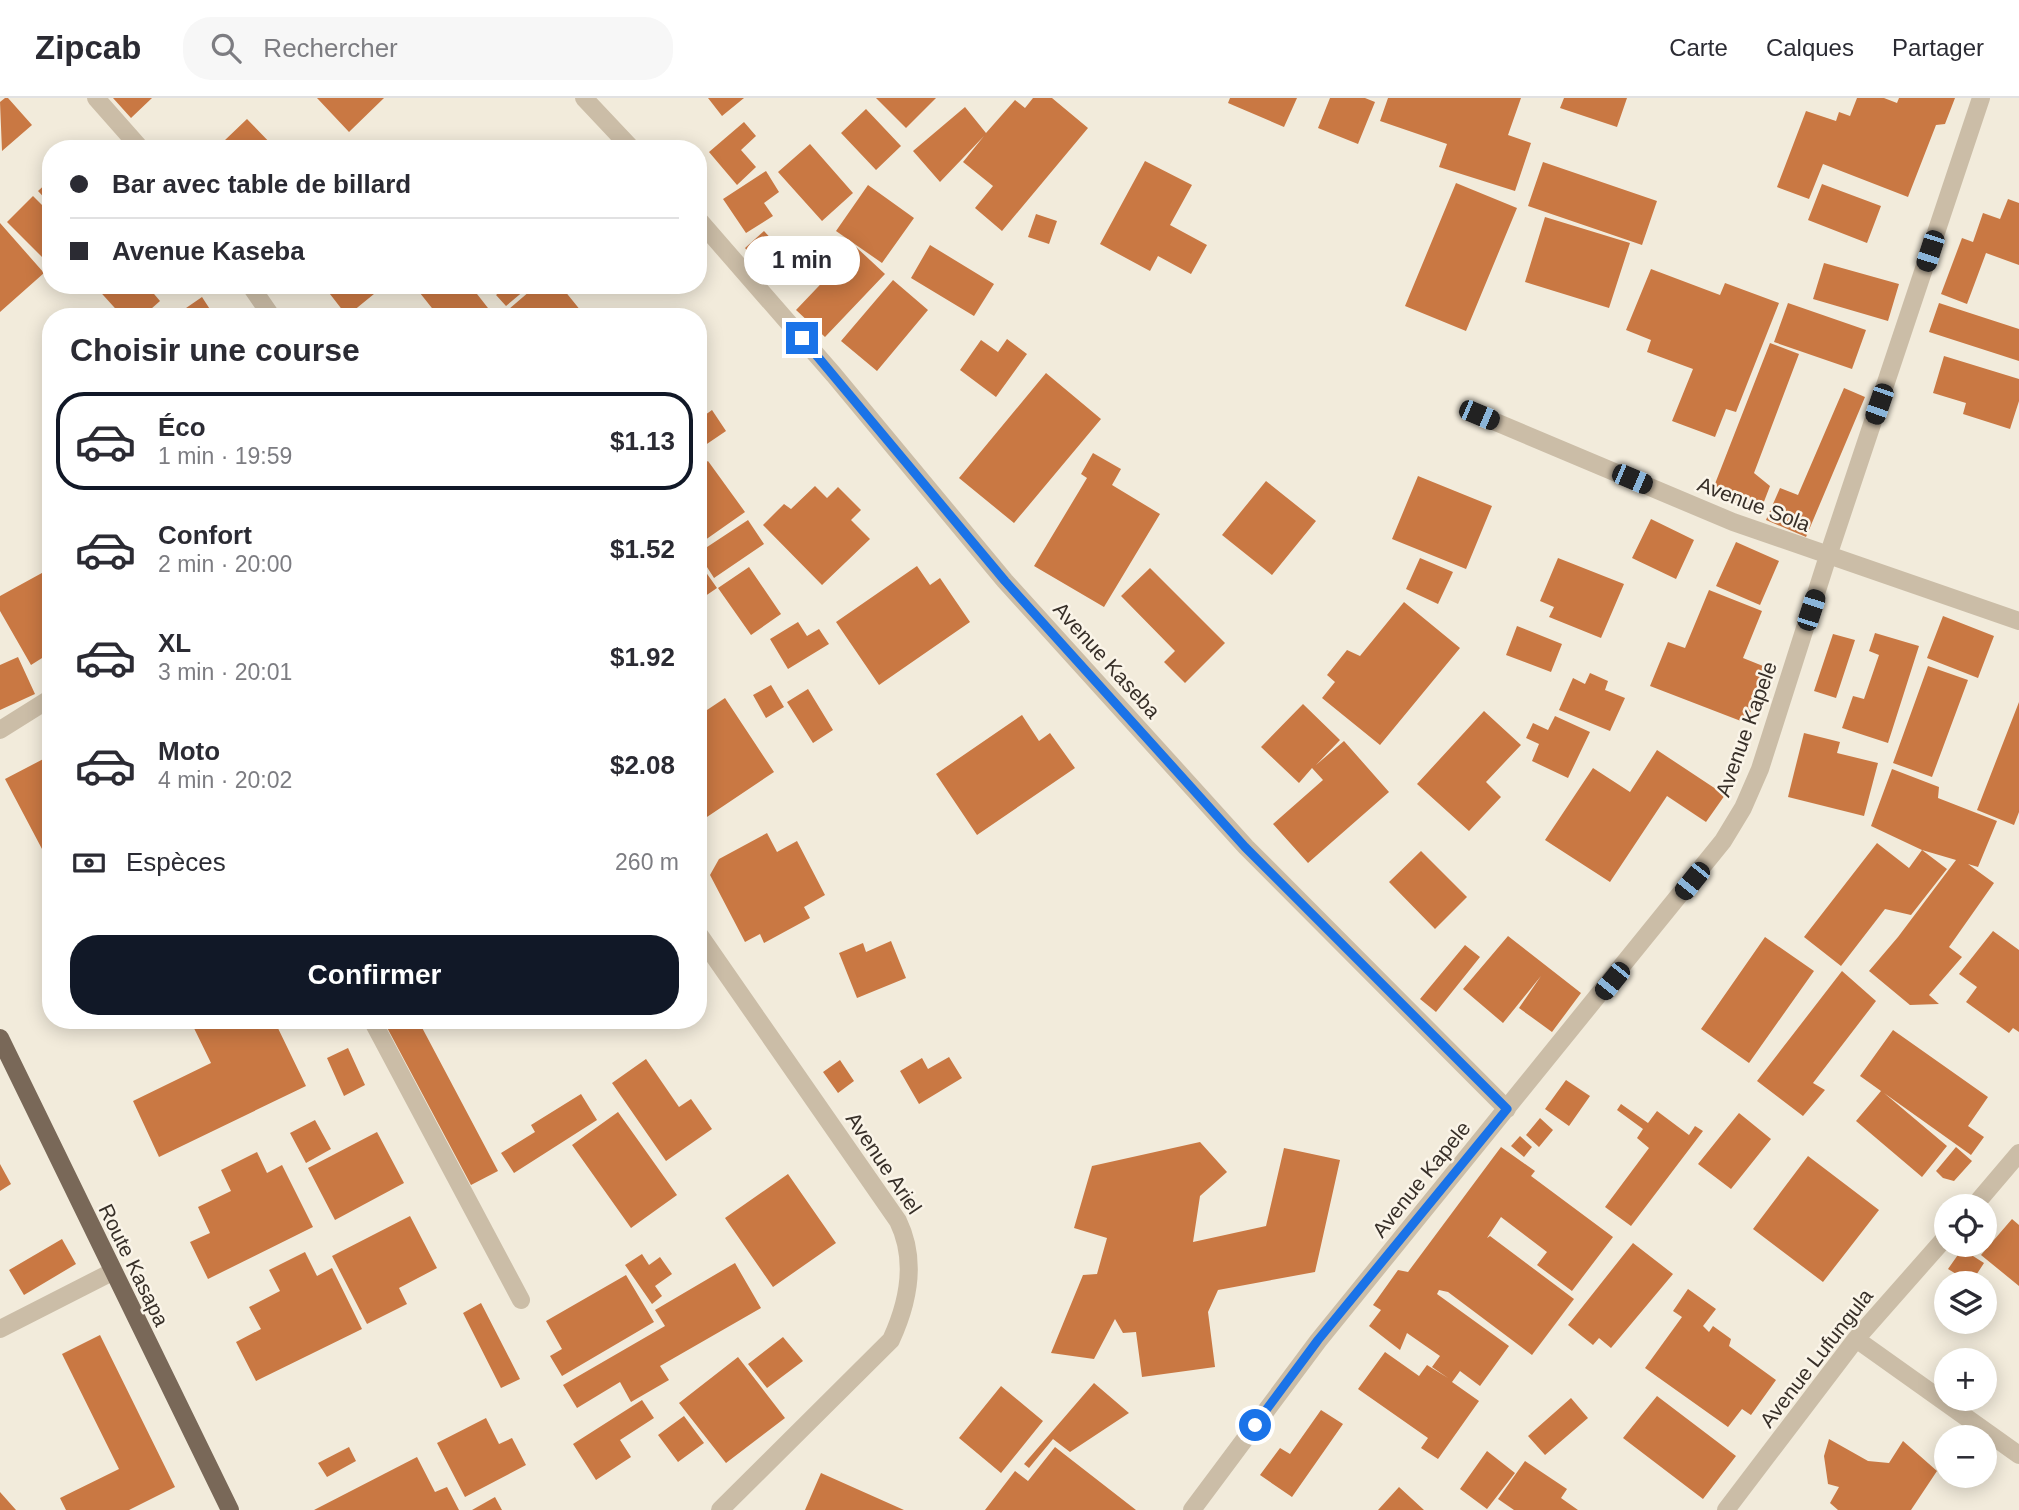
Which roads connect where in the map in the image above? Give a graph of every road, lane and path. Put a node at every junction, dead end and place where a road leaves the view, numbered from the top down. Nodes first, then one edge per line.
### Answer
1 (96, 98) edge
2 (584, 98) edge
3 (1981, 98) edge
4 (133, 140) edge
5 (624, 140) edge
6 (707, 229) edge
7 (1479, 415) dead end
8 (1828, 556) junction
9 (2019, 621) edge
10 (42, 704) edge
11 (0, 730) edge
12 (707, 946) edge
13 (377, 1029) edge
14 (0, 1038) edge
15 (1507, 1109) junction
16 (2019, 1153) edge
17 (1984, 1194) edge
18 (1934, 1251) edge
19 (112, 1272) junction
20 (521, 1300) dead end
21 (0, 1329) edge
22 (1856, 1339) junction
23 (2019, 1455) edge
24 (229, 1510) edge
25 (720, 1510) edge
26 (1192, 1510) edge
27 (1726, 1510) edge

1 - 4 street
2 - 5 street
3 - 8 street, Avenue Kapele
6 - 15 street, Avenue Kaseba
7 - 8 street, Avenue Sola
8 - 9 street, Avenue Sola
8 - 15 street, Avenue Kapele
10 - 11 street
12 - 25 street, Avenue Ariel
13 - 20 street
14 - 19 main road, Route Kasapa
15 - 26 street, Avenue Kapele
16 - 17 street
18 - 22 street, Avenue Lufungula
19 - 21 street
19 - 24 main road, Route Kasapa
22 - 23 street
22 - 27 street, Avenue Lufungula

